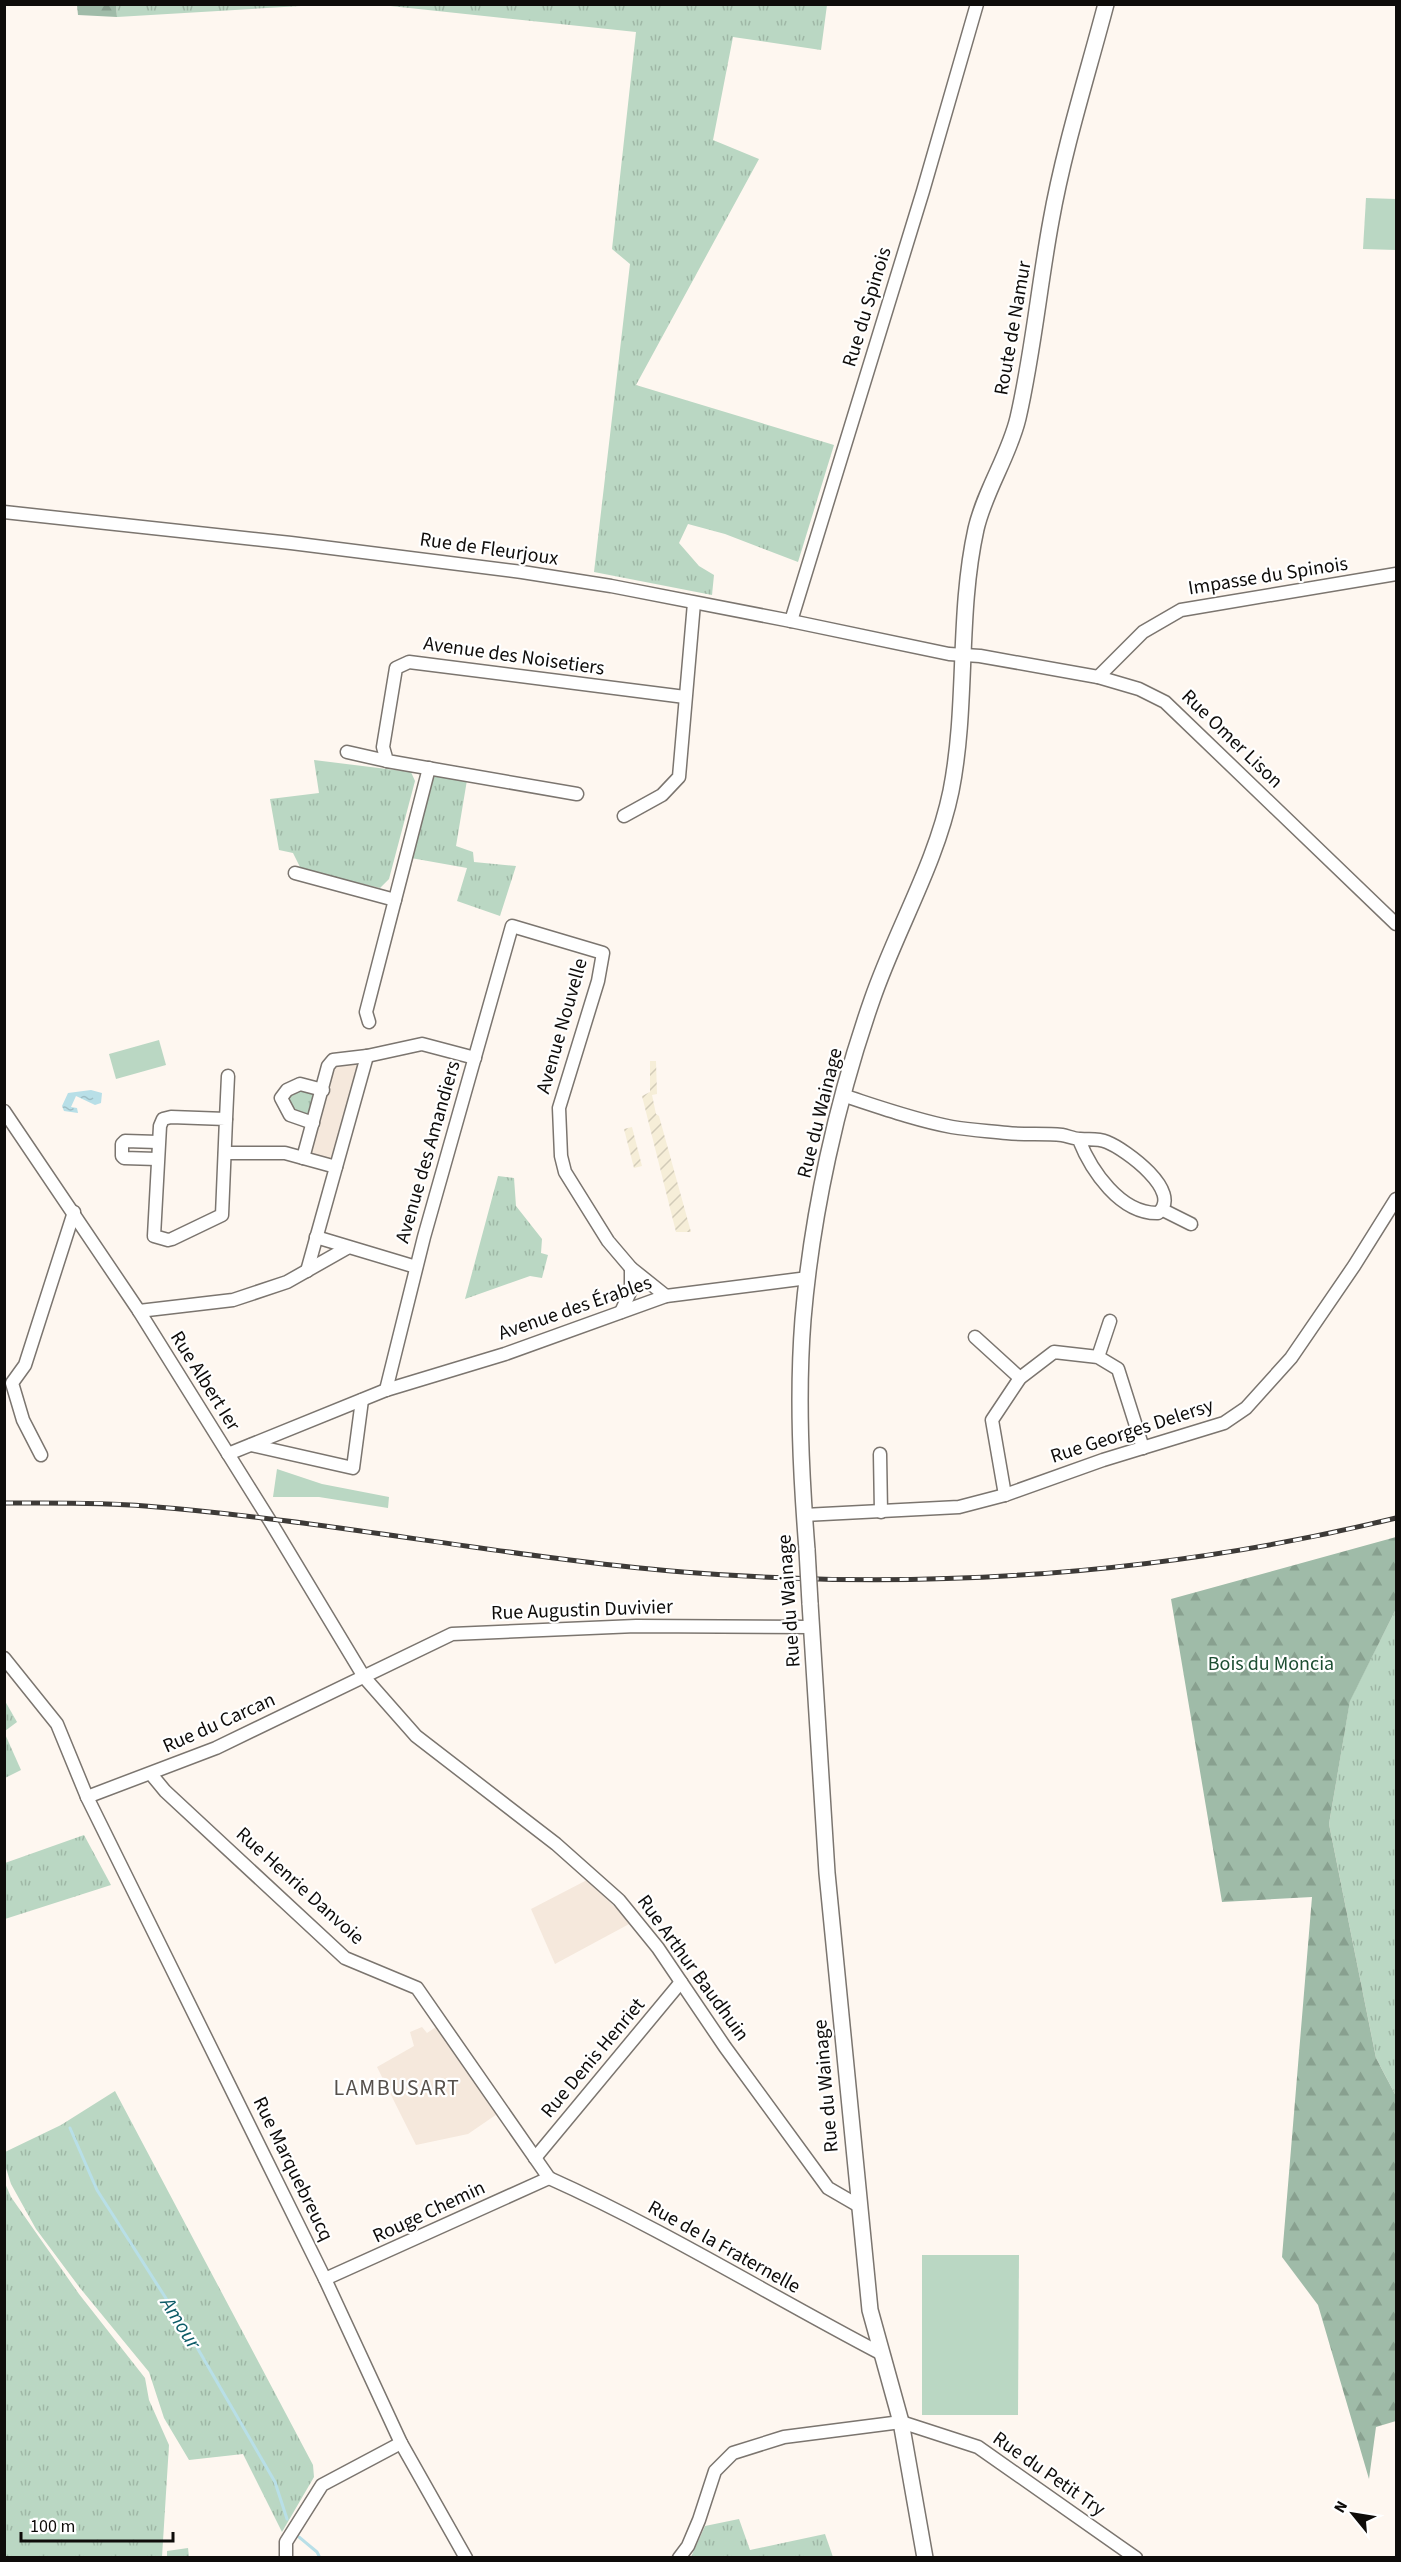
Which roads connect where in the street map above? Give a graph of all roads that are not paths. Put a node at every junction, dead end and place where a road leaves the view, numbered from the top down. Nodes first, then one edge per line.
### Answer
1 (977, 4) edge
2 (1106, 4) edge
3 (4, 512) edge
4 (1396, 574) edge
5 (694, 603) junction
6 (791, 621) junction
7 (963, 656) junction
8 (1098, 677) junction
9 (685, 698) junction
10 (347, 752) dead end
11 (387, 761) junction
12 (429, 768) junction
13 (577, 794) dead end
14 (624, 816) dead end
15 (295, 873) dead end
16 (395, 900) junction
17 (1396, 924) edge
18 (603, 952) joint
19 (369, 1022) dead end
20 (367, 1056) junction
21 (475, 1058) junction
22 (228, 1076) dead end
23 (323, 1090) junction
24 (842, 1095) junction
25 (4, 1111) edge
26 (226, 1119) junction
27 (313, 1123) junction
28 (1080, 1140) junction
29 (158, 1142) junction
30 (225, 1153) junction
31 (303, 1158) junction
32 (157, 1160) junction
33 (336, 1167) junction
34 (1396, 1199) edge
35 (1162, 1210) junction
36 (74, 1212) junction
37 (1191, 1224) dead end
38 (316, 1238) junction
39 (347, 1248) junction
40 (416, 1267) junction
41 (631, 1268) junction
42 (307, 1271) junction
43 (808, 1278) junction
44 (666, 1296) junction
45 (139, 1311) junction
46 (621, 1312) junction
47 (1110, 1321) dead end
48 (975, 1337) dead end
49 (1098, 1357) junction
50 (1020, 1378) junction
51 (8, 1382) edge
52 (386, 1390) junction
53 (362, 1400) junction
54 (251, 1445) junction
55 (1143, 1448) junction
56 (228, 1454) junction
57 (880, 1454) dead end
58 (41, 1455) dead end
59 (1005, 1495) junction
60 (881, 1512) junction
61 (804, 1515) junction
62 (812, 1627) junction
63 (4, 1658) edge
64 (364, 1677) junction
65 (151, 1774) junction
66 (87, 1797) junction
67 (681, 1982) junction
68 (535, 2158) junction
69 (549, 2178) junction
70 (859, 2206) junction
71 (325, 2279) junction
72 (880, 2353) junction
73 (901, 2422) junction
74 (401, 2443) junction
75 (286, 2558) edge
76 (466, 2558) edge
77 (679, 2558) edge
78 (925, 2558) edge
79 (1136, 2558) edge

1 - 6 street, Rue du Spinois
2 - 7 main road, Route de Namur
3 - 5 street, Rue de Fleurjoux
4 - 8 street, Impasse du Spinois
5 - 6 street, Rue de Fleurjoux
5 - 9 street
6 - 7 street, Rue de Fleurjoux
7 - 8 street, Rue Omer Lison
7 - 24 main road, Rue du Wainage
8 - 17 street, Rue Omer Lison
9 - 11 street, Avenue des Noisetiers
9 - 14 street
10 - 11 street
11 - 12 street
12 - 13 street
12 - 16 street
15 - 16 street
16 - 19 street
18 - 21 street, Avenue des Amandiers
18 - 41 street, Avenue Nouvelle
20 - 21 street
20 - 23 street
20 - 33 street
21 - 40 street, Avenue des Amandiers
22 - 26 street
23 - 27 street
23 - 27 street
24 - 28 street
24 - 43 main road, Rue du Wainage
25 - 36 street, Rue Albert Ier
26 - 29 street
26 - 30 street
27 - 31 street
28 - 35 street
28 - 35 street
29 - 32 street
29 - 32 street
30 - 31 street
30 - 32 street
31 - 33 street
33 - 38 street
34 - 55 street, Rue Georges Delersy
35 - 37 street
36 - 45 street, Rue Albert Ier
36 - 51 street
38 - 39 street
38 - 42 street
39 - 40 street
39 - 42 street
40 - 52 street, Avenue des Amandiers
41 - 44 street, Avenue Nouvelle
41 - 46 street
42 - 45 street
43 - 44 street, Avenue des Érables
43 - 61 main road, Rue du Wainage
44 - 46 street, Avenue des Érables
45 - 56 street, Rue Albert Ier
46 - 52 street, Avenue des Érables
47 - 49 street
48 - 50 street
49 - 50 street
49 - 55 street
50 - 59 street
51 - 58 street
52 - 53 street, Avenue des Érables
53 - 54 street, Avenue des Érables
53 - 54 street
54 - 56 street, Avenue des Érables
55 - 59 street, Rue Georges Delersy
56 - 64 street, Rue Albert Ier
57 - 60 street
59 - 60 street, Rue Georges Delersy
60 - 61 street, Rue Georges Delersy
61 - 62 main road, Rue du Wainage, bridge
62 - 64 street, Rue Augustin Duvivier
62 - 70 main road, Rue du Wainage
63 - 66 street, Rue Marquebreucq
64 - 65 street, Rue du Carcan
64 - 67 street, Rue Arthur Baudhuin
65 - 66 street, Rue du Carcan
65 - 68 street, Rue Henrie Danvoie
66 - 71 street, Rue Marquebreucq
67 - 68 street, Rue Denis Henriet
67 - 70 street, Rue Arthur Baudhuin
68 - 69 street, Rue Henrie Danvoie
69 - 71 street, Rouge Chemin
69 - 72 street, Rue de la Fraternelle
70 - 72 main road, Rue du Wainage
71 - 74 street, Rue Marquebreucq
72 - 73 main road, Rue du Wainage
73 - 77 street
73 - 78 main road, Rue du Wainage
73 - 79 street, Rue du Petit Try
74 - 75 street
74 - 76 street, Rue Marquebreucq

